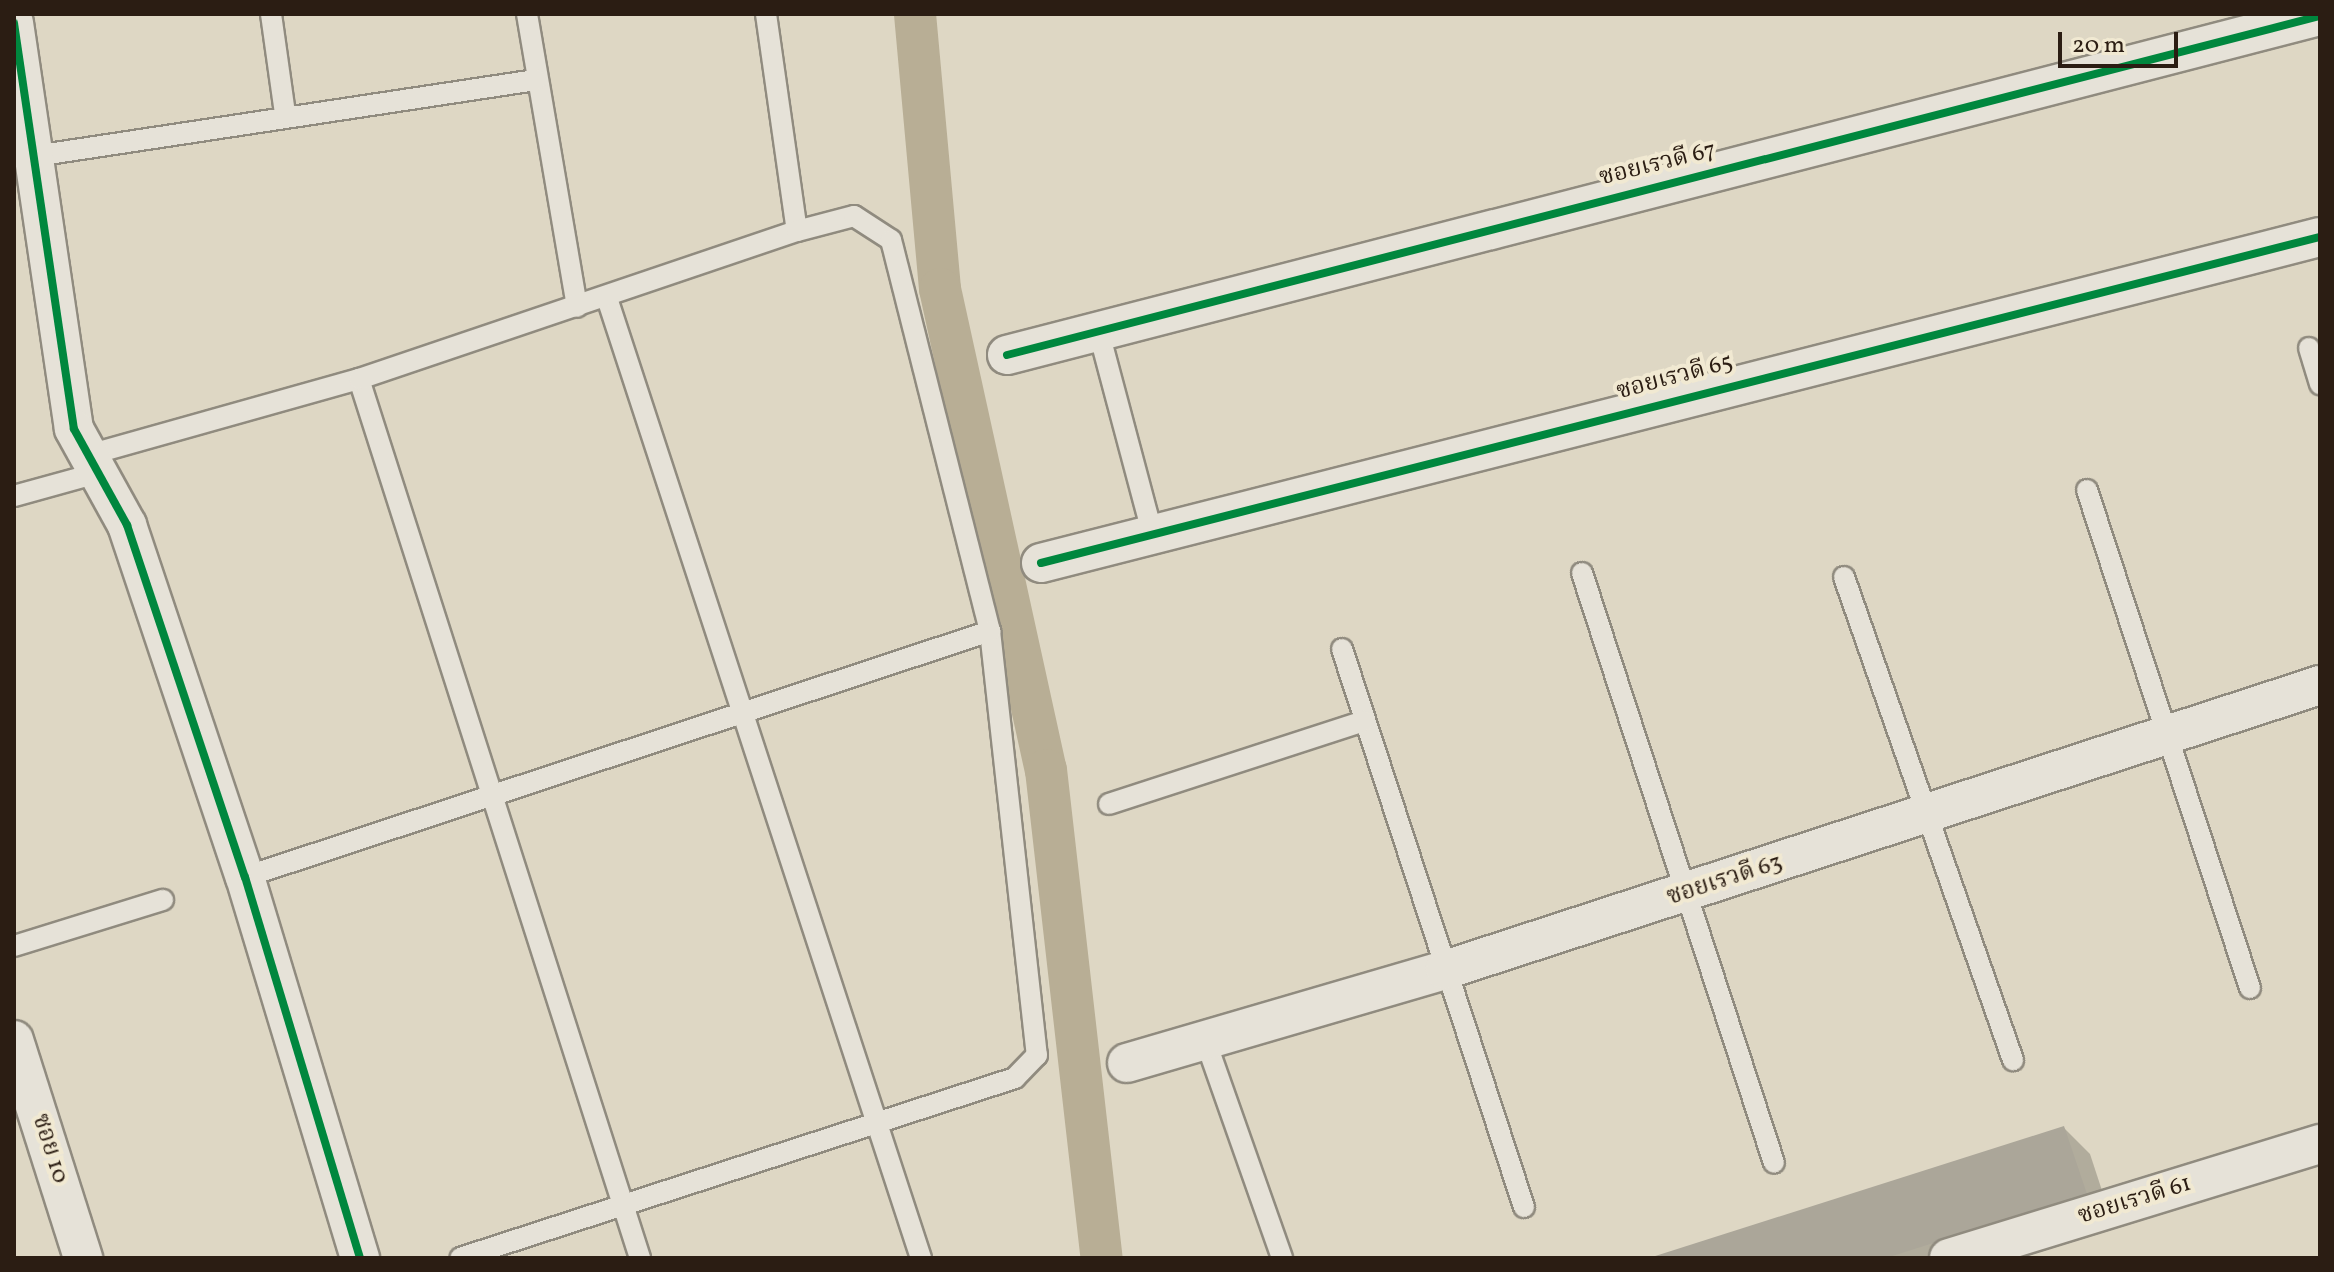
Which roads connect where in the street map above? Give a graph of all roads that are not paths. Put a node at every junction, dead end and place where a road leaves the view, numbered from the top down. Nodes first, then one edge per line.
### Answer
1 (271, 14) edge
2 (527, 14) edge
3 (766, 14) edge
4 (2320, 16) edge
5 (14, 23) edge
6 (536, 80) junction
7 (285, 113) junction
8 (35, 156) junction
9 (797, 231) junction
10 (2320, 237) edge
11 (607, 298) junction
12 (577, 307) junction
13 (1098, 329) junction
14 (2309, 348) dead end
15 (1007, 355) dead end
16 (359, 379) junction
17 (2320, 384) edge
18 (91, 465) junction
19 (2087, 490) dead end
20 (14, 496) edge
21 (1153, 536) junction
22 (1041, 563) dead end
23 (1582, 573) dead end
24 (1844, 577) dead end
25 (990, 631) junction
26 (1342, 649) dead end
27 (2320, 685) edge
28 (743, 711) junction
29 (1364, 721) junction
30 (2168, 733) junction
31 (496, 793) junction
32 (1109, 804) dead end
33 (1927, 814) junction
34 (245, 877) junction
35 (1688, 893) junction
36 (163, 900) dead end
37 (14, 946) edge
38 (1445, 970) junction
39 (2250, 988) dead end
40 (14, 1040) edge
41 (1206, 1042) junction
42 (2013, 1060) dead end
43 (1127, 1063) dead end
44 (876, 1120) junction
45 (2320, 1144) edge
46 (1774, 1163) dead end
47 (624, 1205) junction
48 (1524, 1207) dead end
49 (83, 1258) edge
50 (360, 1258) edge
51 (460, 1258) edge
52 (640, 1258) edge
53 (921, 1258) edge
54 (1282, 1258) edge
55 (1949, 1258) edge

1 - 7 lane
2 - 6 lane
3 - 9 lane
4 - 13 street, ซอยเรวดี 67
5 - 8 street
6 - 7 lane
6 - 12 lane
7 - 8 lane
8 - 18 street
9 - 11 lane
9 - 25 lane
10 - 21 street, ซอยเรวดี 65
11 - 12 lane
11 - 28 lane
12 - 16 lane
13 - 15 street, ซอยเรวดี 67
13 - 21 lane
14 - 17 lane
16 - 18 lane
16 - 31 lane
18 - 20 lane
18 - 34 street
19 - 30 lane
21 - 22 street, ซอยเรวดี 65
23 - 35 lane
24 - 33 lane
25 - 28 lane
25 - 44 lane
26 - 29 lane
27 - 30 street, ซอยเรวดี 63
28 - 31 lane
28 - 44 lane
29 - 32 lane
29 - 38 lane
30 - 33 street, ซอยเรวดี 63
30 - 39 lane
31 - 34 lane
31 - 47 lane
33 - 35 street, ซอยเรวดี 63
33 - 42 lane
34 - 50 street
35 - 38 street, ซอยเรวดี 63
35 - 46 lane
36 - 37 lane
38 - 41 street, ซอยเรวดี 63
38 - 48 lane
40 - 49 street, ซอย 10
41 - 43 street, ซอยเรวดี 63
41 - 54 lane
44 - 47 lane
44 - 53 lane
45 - 55 street, ซอยเรวดี 61
47 - 51 lane
47 - 52 lane

